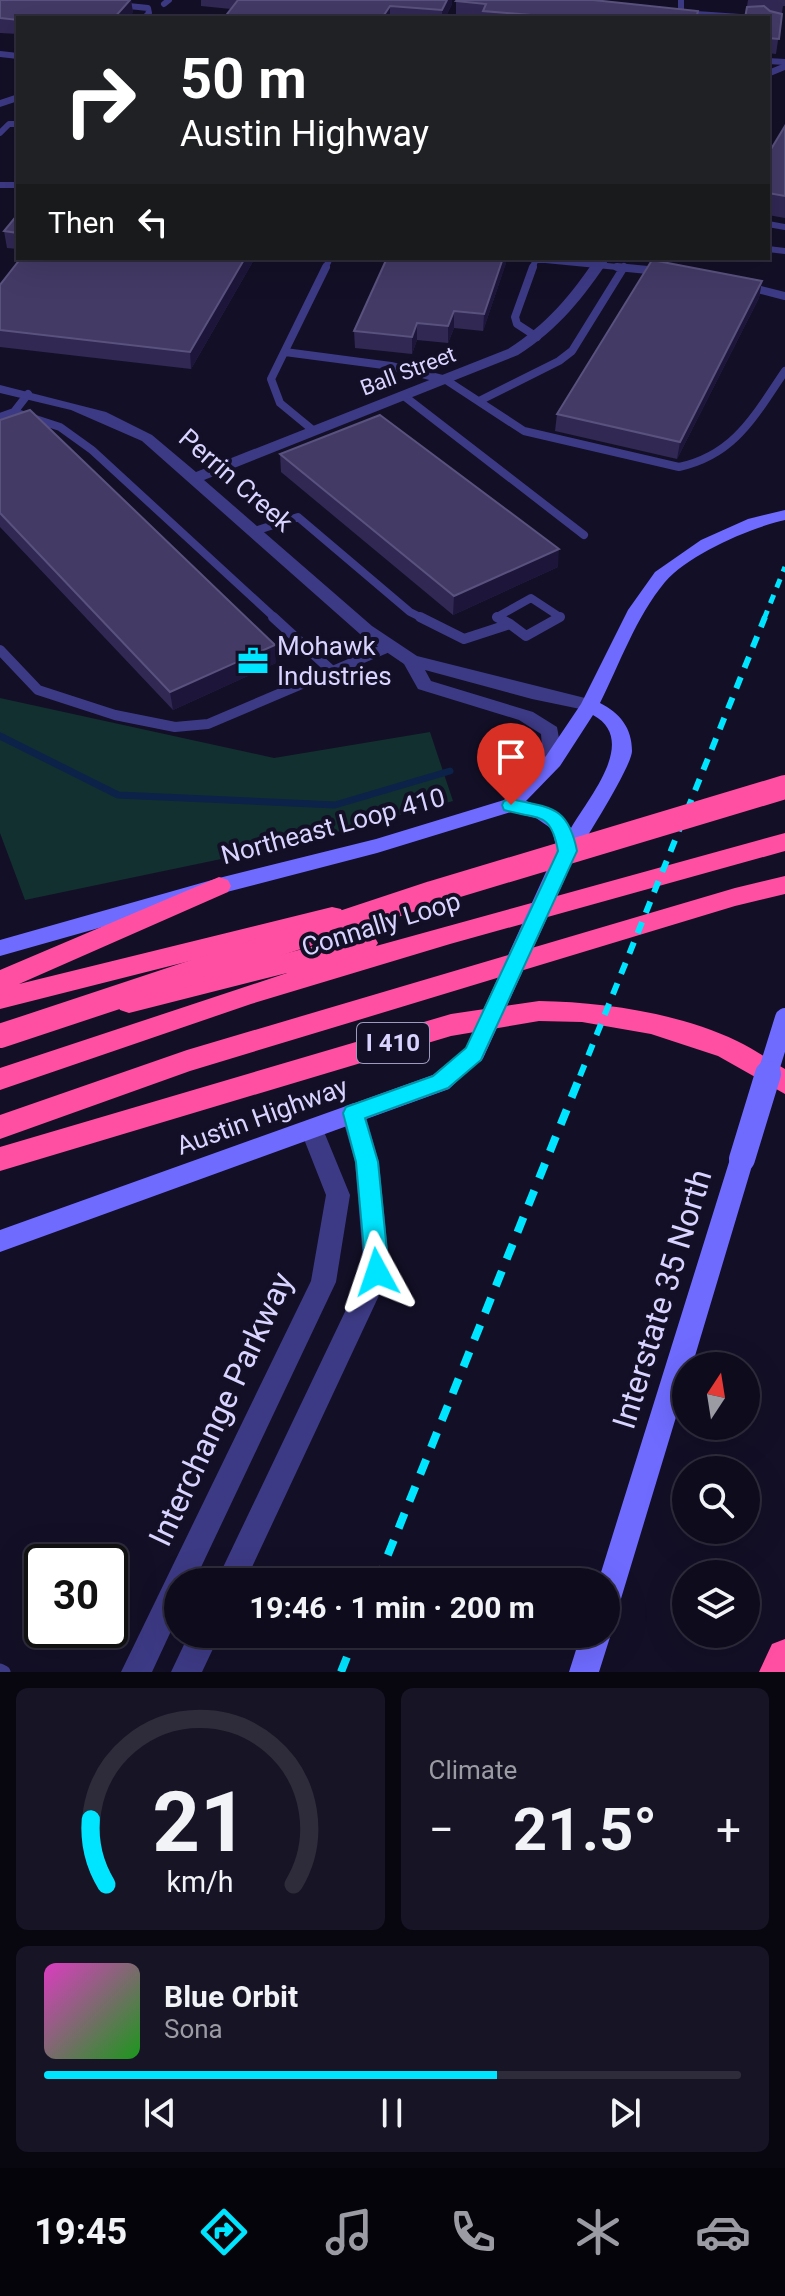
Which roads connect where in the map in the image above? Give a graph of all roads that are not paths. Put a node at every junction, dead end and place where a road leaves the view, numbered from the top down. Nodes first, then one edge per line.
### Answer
1 (116, 5) edge
2 (681, 6) edge
3 (665, 10) edge
4 (146, 16) edge
5 (743, 16) edge
6 (329, 260) edge
7 (536, 260) edge
8 (557, 260) edge
9 (600, 262) edge
10 (624, 267) junction
11 (663, 271) edge
12 (736, 284) edge
13 (785, 296) edge
14 (537, 337) junction
15 (285, 352) junction
16 (785, 371) edge
17 (446, 380) junction
18 (0, 389) edge
19 (28, 394) junction
20 (404, 396) junction
21 (479, 401) junction
22 (14, 412) junction
23 (0, 417) edge
24 (314, 431) junction
25 (195, 478) junction
26 (785, 515) edge
27 (255, 531) junction
28 (584, 535) dead end
29 (510, 624) junction
30 (389, 647) junction
31 (0, 650) edge
32 (411, 660) junction
33 (332, 671) junction
34 (590, 705) junction
35 (553, 761) junction
36 (785, 787) edge
37 (511, 805) junction
38 (780, 844) edge
39 (568, 851) junction
40 (785, 885) edge
41 (219, 886) junction
42 (432, 893) junction
43 (0, 948) edge
44 (0, 981) edge
45 (0, 999) edge
46 (785, 1018) edge
47 (0, 1036) edge
48 (0, 1079) edge
49 (785, 1083) edge
50 (353, 1113) junction
51 (0, 1127) edge
52 (312, 1129) junction
53 (0, 1159) edge
54 (0, 1241) edge
55 (186, 1568) edge
56 (237, 1568) edge
57 (616, 1568) edge
58 (164, 1614) edge
59 (198, 1648) edge
60 (592, 1648) edge
61 (785, 1657) edge
62 (136, 1672) edge
63 (186, 1672) edge
64 (584, 1672) edge
65 (777, 1672) edge

1 - 4 lane
2 - 3 street
2 - 5 street
6 - 15 lane
7 - 14 lane
8 - 9 lane
9 - 10 lane
9 - 14 street, Ball Street
10 - 11 lane
10 - 21 lane
12 - 13 lane
14 - 17 street, Ball Street
15 - 17 lane
15 - 24 lane
16 - 21 lane
17 - 20 street, Ball Street
17 - 21 lane
18 - 19 street, Perrin Creek
19 - 22 lane
19 - 25 street, Perrin Creek
20 - 24 street, Ball Street
20 - 28 lane
22 - 23 lane
22 - 33 lane
24 - 25 street, Ball Street
25 - 27 street, Perrin Creek
26 - 34 main road, Northeast Loop 410
27 - 29 lane
27 - 30 street, Perrin Creek
29 - 29 lane
30 - 32 street, Perrin Creek
30 - 33 lane
31 - 33 lane
32 - 34 street, Perrin Creek
32 - 35 street, Perrin Creek
34 - 35 main road, Northeast Loop 410
34 - 39 main road, Austin Highway
35 - 37 main road, Northeast Loop 410
36 - 42 highway, bridge
37 - 39 main road
37 - 41 main road, Northeast Loop 410
38 - 47 highway
38 - 48 highway, Connally Loop
39 - 50 main road, Austin Highway, bridge
40 - 51 highway
41 - 43 main road, Northeast Loop 410
41 - 44 highway
42 - 45 highway, bridge
42 - 47 highway, bridge
46 - 57 main road, Interstate 35 North, bridge
49 - 53 highway, I 410
50 - 52 main road, Austin Highway
50 - 56 street
52 - 54 main road, Austin Highway
52 - 55 street, Interchange Parkway
58 - 62 street, Interchange Parkway
59 - 63 street
60 - 64 main road
61 - 65 highway

